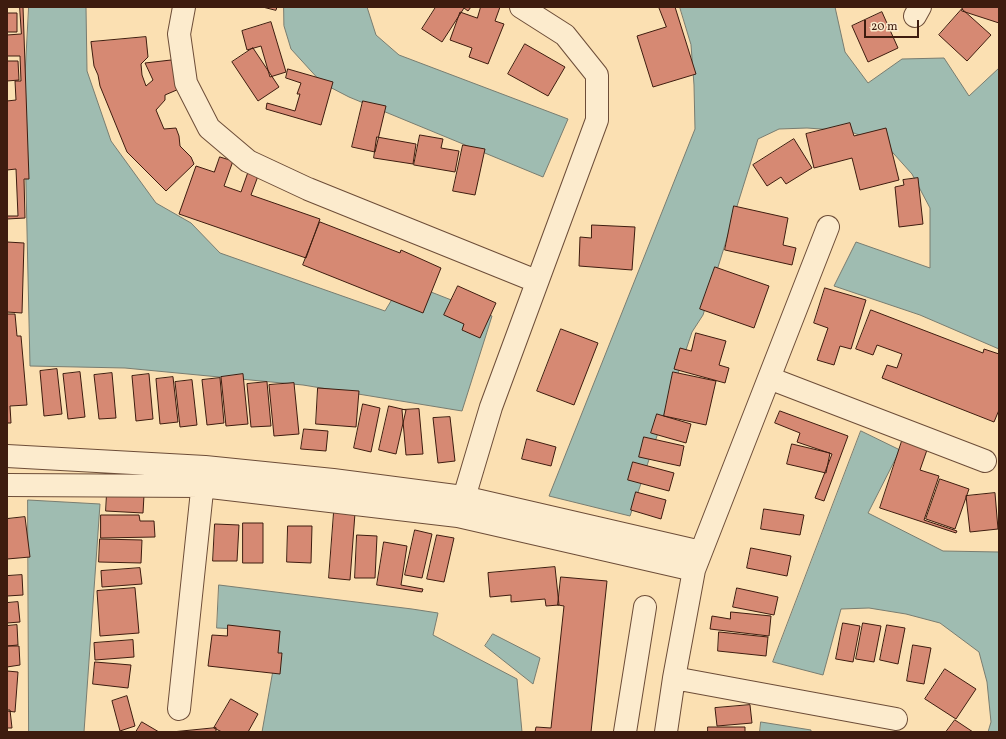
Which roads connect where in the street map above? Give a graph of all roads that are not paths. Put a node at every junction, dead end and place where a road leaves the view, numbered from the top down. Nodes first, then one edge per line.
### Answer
1 (184, 7) edge
2 (521, 7) edge
3 (828, 227) dead end
4 (536, 281) junction
5 (769, 378) junction
6 (7, 456) edge
7 (985, 461) dead end
8 (203, 476) junction
9 (7, 484) edge
10 (461, 506) junction
11 (698, 561) junction
12 (645, 607) dead end
13 (674, 678) junction
14 (179, 709) dead end
15 (896, 719) dead end
16 (625, 732) edge
17 (666, 732) edge

1 - 4 street
2 - 4 street
3 - 5 street
4 - 10 street
5 - 7 street
5 - 11 street
6 - 8 street
8 - 9 street
8 - 10 street
8 - 14 street
10 - 11 street
11 - 13 street
12 - 16 street
13 - 15 street
13 - 17 street

